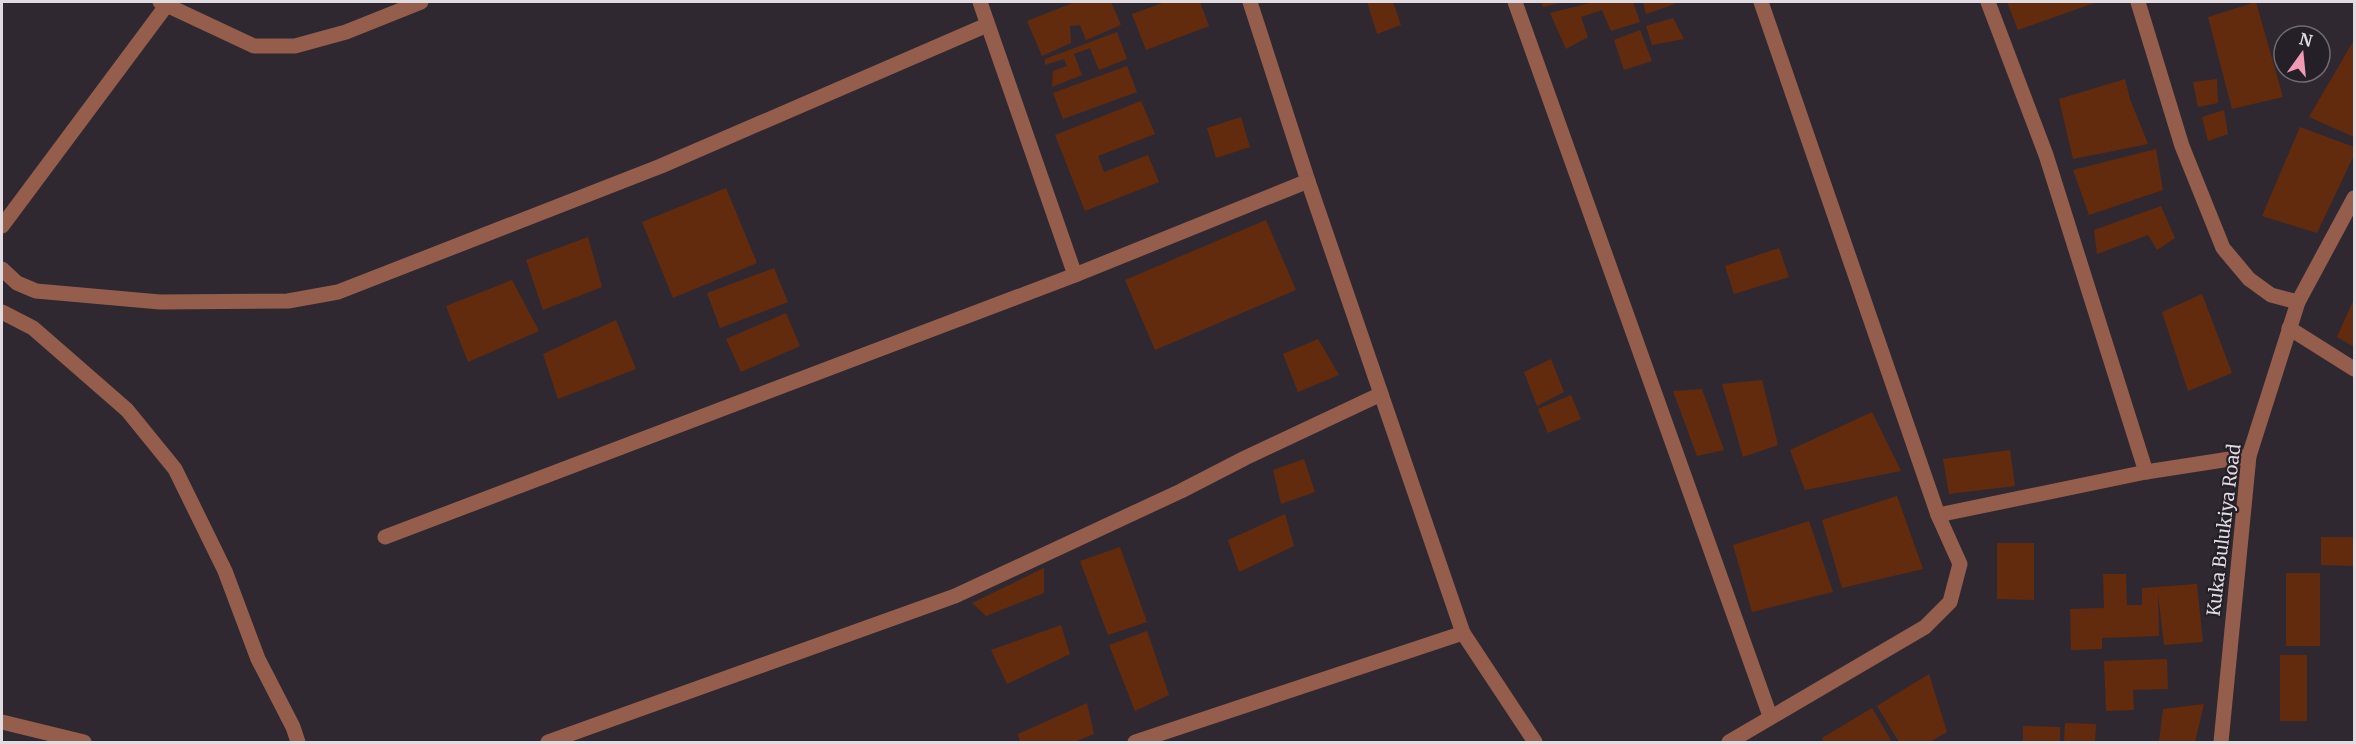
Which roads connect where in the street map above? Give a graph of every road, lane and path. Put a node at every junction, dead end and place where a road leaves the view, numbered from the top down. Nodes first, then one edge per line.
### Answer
1 (421, 2) edge
2 (980, 2) edge
3 (1250, 2) edge
4 (1515, 2) edge
5 (1761, 2) edge
6 (1988, 2) edge
7 (2138, 2) edge
8 (163, 4) edge
9 (987, 25) junction
10 (1308, 181) junction
11 (2355, 198) edge
12 (2, 226) edge
13 (2, 269) edge
14 (1075, 275) junction
15 (2298, 302) junction
16 (2, 312) edge
17 (2289, 328) junction
18 (2355, 369) edge
19 (1381, 394) junction
20 (2249, 456) junction
21 (2146, 472) junction
22 (1938, 515) junction
23 (384, 537) dead end
24 (1463, 633) junction
25 (1770, 716) junction
26 (2, 722) edge
27 (84, 742) edge
28 (298, 742) edge
29 (548, 742) edge
30 (1136, 742) edge
31 (1535, 742) edge
32 (1729, 742) edge
33 (2222, 742) edge

1 - 8 street
2 - 9 street
3 - 10 street
4 - 25 street
5 - 22 street
6 - 21 street
7 - 15 street
8 - 12 street
9 - 13 street
9 - 14 street
10 - 14 street
10 - 19 street
11 - 15 street, Kuka Bulukiya Road
14 - 23 street
15 - 17 street, Kuka Bulukiya Road
16 - 28 street
17 - 18 street
17 - 20 street, Kuka Bulukiya Road
19 - 24 street
19 - 29 street
20 - 21 street
20 - 33 street, Kuka Bulukiya Road
21 - 22 street
22 - 25 street
24 - 30 street
24 - 31 street
25 - 32 street
26 - 27 street

